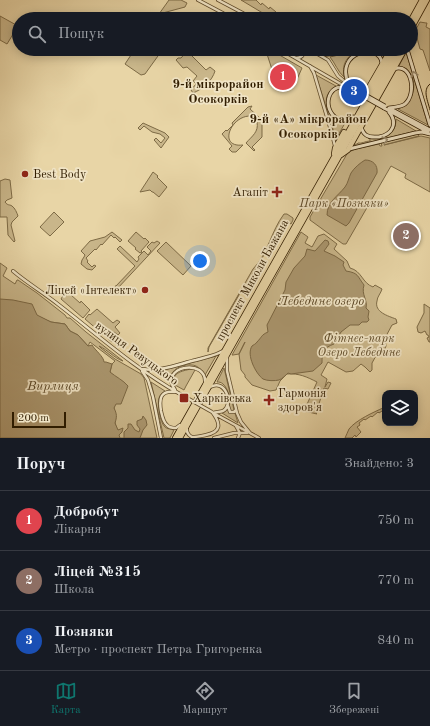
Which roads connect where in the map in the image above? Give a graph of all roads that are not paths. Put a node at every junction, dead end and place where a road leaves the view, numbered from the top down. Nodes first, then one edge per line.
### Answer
1 (198, 0) edge
2 (218, 0) edge
3 (422, 0) edge
4 (428, 0) edge
5 (221, 12) edge
6 (241, 12) edge
7 (415, 12) edge
8 (418, 17) edge
9 (292, 56) edge
10 (302, 56) edge
11 (322, 56) edge
12 (352, 56) edge
13 (378, 56) edge
14 (387, 56) edge
15 (390, 56) edge
16 (396, 56) edge
17 (402, 56) edge
18 (408, 56) edge
19 (295, 58) junction
20 (382, 65) junction
21 (310, 66) junction
22 (394, 69) junction
23 (348, 86) junction
24 (389, 110) junction
25 (353, 117) junction
26 (430, 125) edge
27 (361, 127) junction
28 (430, 130) edge
29 (430, 134) edge
30 (335, 148) junction
31 (348, 150) junction
32 (336, 157) junction
33 (12, 271) dead end
34 (225, 350) junction
35 (227, 355) junction
36 (140, 369) junction
37 (206, 387) junction
38 (176, 392) junction
39 (228, 405) junction
40 (236, 409) junction
41 (213, 413) junction
42 (186, 423) junction
43 (236, 425) junction
44 (240, 433) junction
45 (250, 433) junction
46 (161, 438) edge
47 (175, 438) edge
48 (180, 438) edge
49 (214, 438) edge
50 (238, 438) edge
51 (259, 438) edge

1 - 5 street
2 - 6 street
3 - 7 highway
4 - 8 highway
9 - 19 street
10 - 19 street
11 - 23 street
12 - 23 main road
13 - 20 main road
14 - 20 highway
15 - 32 highway, проспект Миколи Бажана
16 - 32 highway, проспект Миколи Бажана
17 - 22 highway
26 -> 18 main road
19 - 21 street
20 - 25 highway
21 - 23 street
21 - 30 street
22 - 24 main road
22 - 27 highway
23 - 24 main road, bridge
23 - 25 main road
24 - 27 main road
24 - 28 main road
24 - 29 main road
25 - 30 highway
27 - 31 highway
31 -> 29 main road
30 - 32 highway
31 - 32 highway
32 - 34 highway, проспект Миколи Бажана
32 - 35 highway, проспект Миколи Бажана
33 - 36 street, вулиця Ревуцького
34 - 36 street
34 - 37 highway, проспект Миколи Бажана
35 - 37 highway, проспект Миколи Бажана
35 - 40 street
36 - 38 street, вулиця Ревуцького
36 - 46 street
37 - 38 street
37 - 39 street
37 - 42 highway, проспект Миколи Бажана
38 - 41 street, вулиця Ревуцького, bridge
38 - 42 street
39 - 40 street
39 - 41 street
40 - 45 street
41 - 42 street
41 - 43 street, вулиця Ревуцького
42 - 47 highway, проспект Миколи Бажана
42 - 48 highway, проспект Миколи Бажана
43 - 44 street
43 - 45 street, вулиця Ревуцького
44 - 45 street
44 - 49 street
44 - 50 street
45 - 51 street, вулиця Ревуцького

